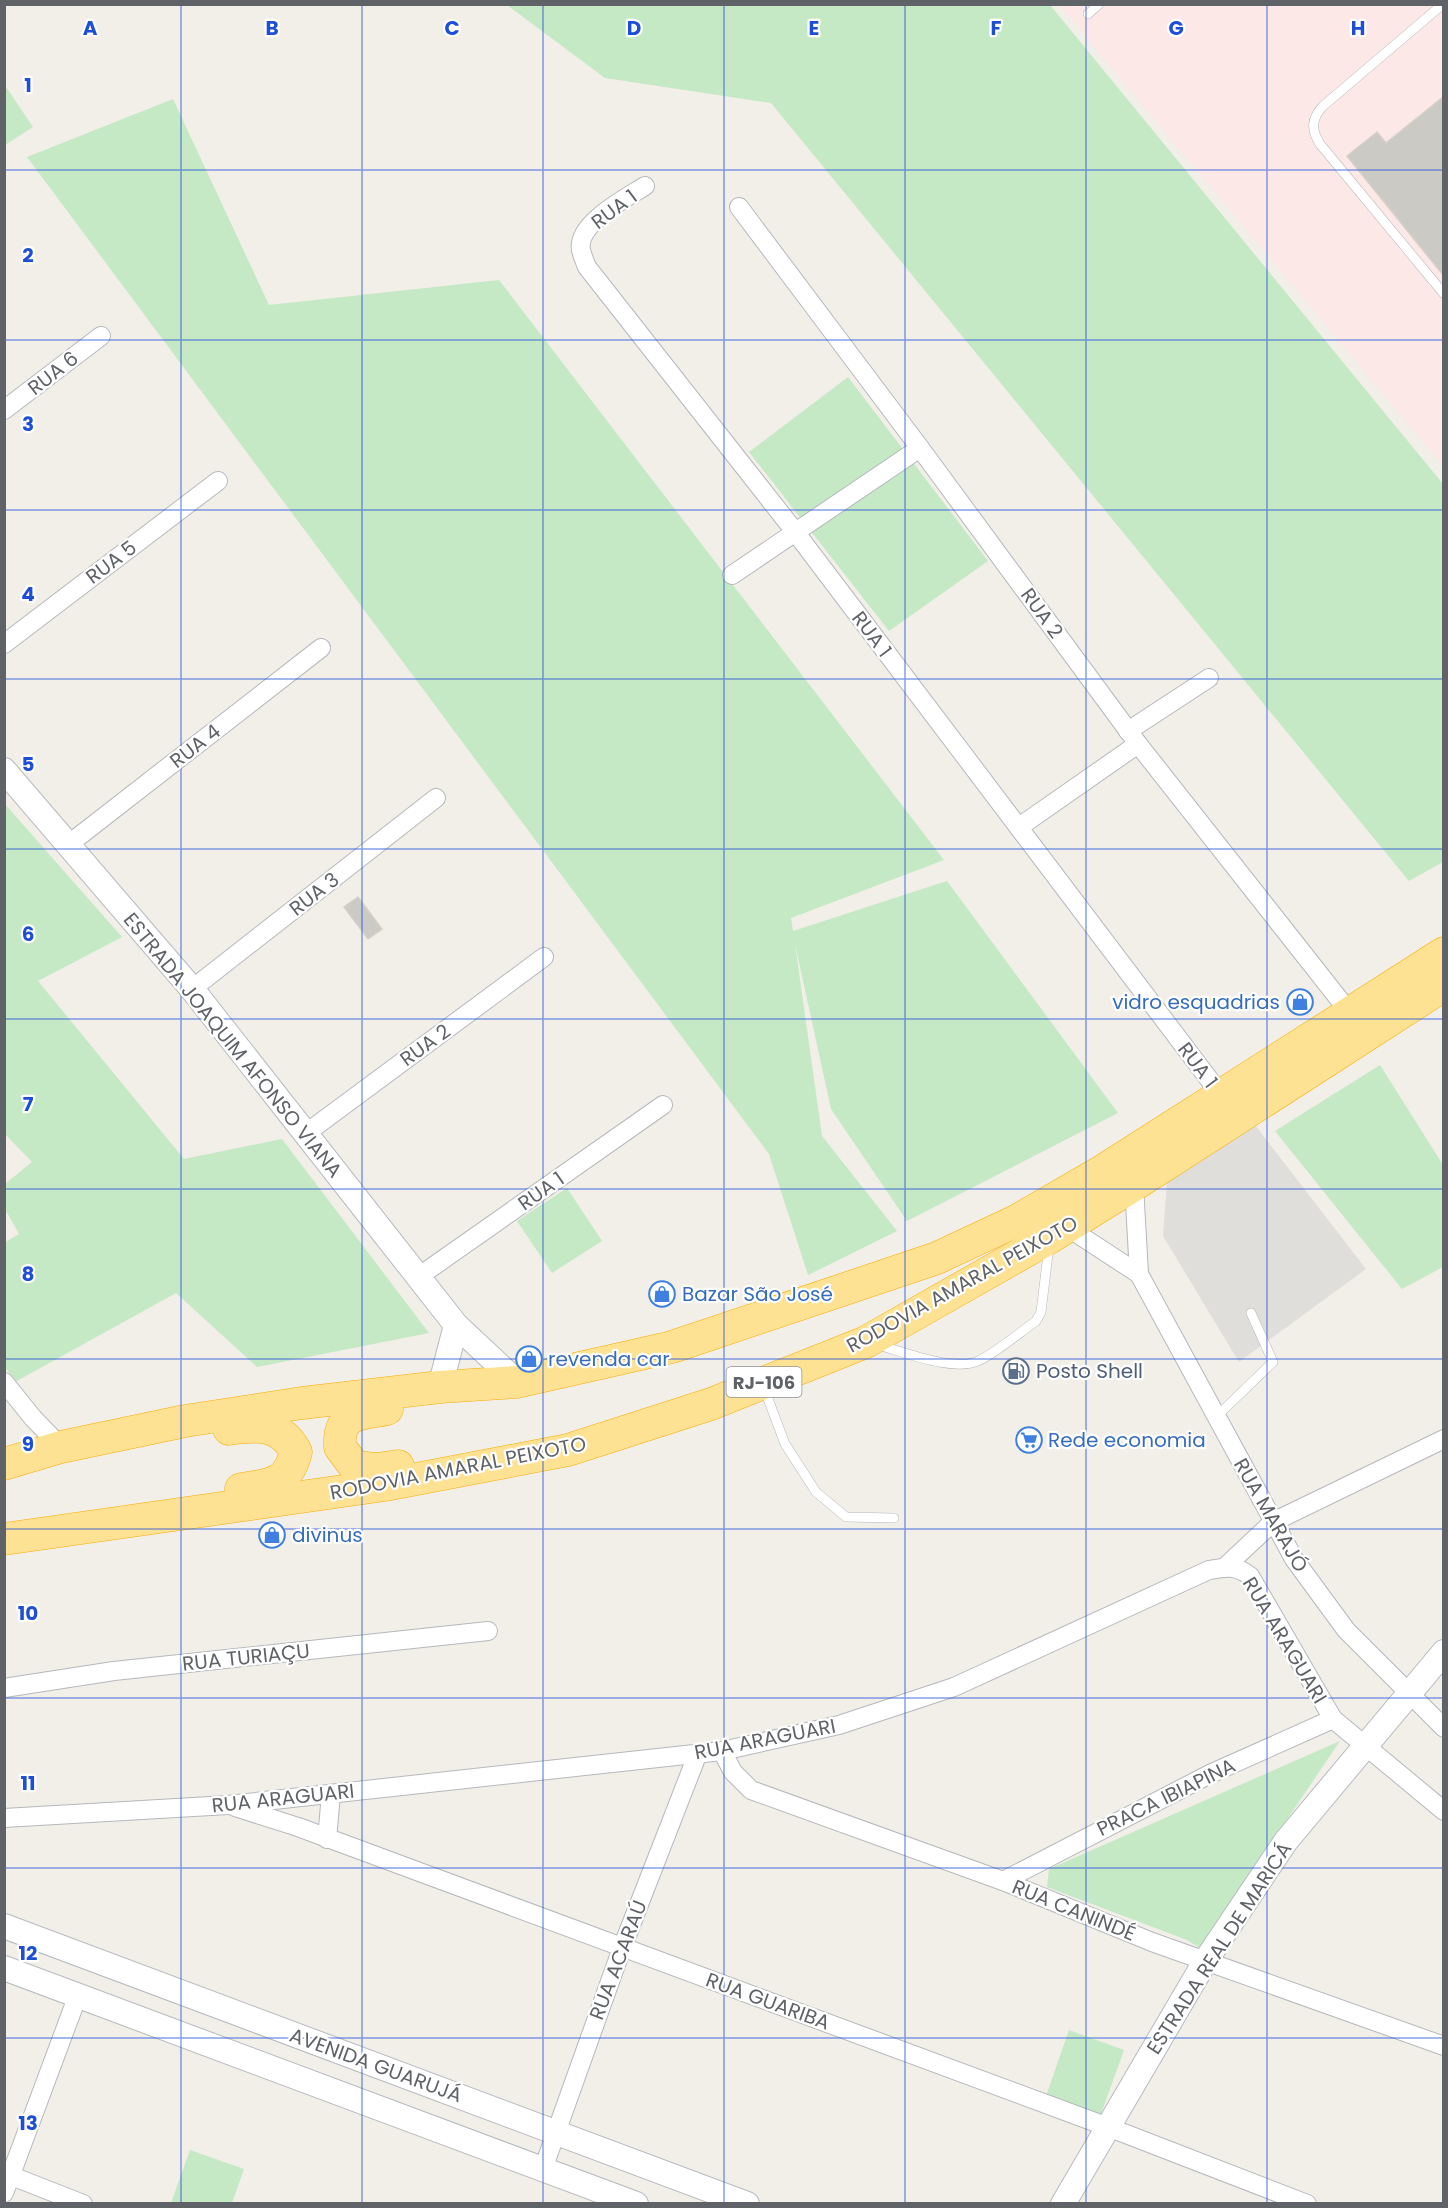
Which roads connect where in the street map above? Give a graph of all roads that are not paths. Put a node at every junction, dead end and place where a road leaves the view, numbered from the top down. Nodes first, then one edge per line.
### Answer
1 (1099, 4) edge
2 (1443, 4) edge
3 (1088, 14) dead end
4 (645, 186) dead end
5 (739, 207) dead end
6 (1443, 294) edge
7 (101, 336) dead end
8 (4, 410) edge
9 (920, 448) junction
10 (218, 480) dead end
11 (796, 533) junction
12 (732, 575) dead end
13 (4, 644) edge
14 (321, 648) dead end
15 (1209, 678) dead end
16 (1133, 737) junction
17 (4, 770) edge
18 (436, 798) dead end
19 (1019, 827) junction
20 (69, 844) junction
21 (1443, 953) edge
22 (544, 957) dead end
23 (1443, 985) edge
24 (192, 989) junction
25 (1350, 1013) junction
26 (1221, 1095) junction
27 (663, 1105) dead end
28 (305, 1134) junction
29 (1134, 1185) junction
30 (1058, 1233) junction
31 (1139, 1274) junction
32 (418, 1277) junction
33 (1251, 1313) dead end
34 (456, 1325) junction
35 (866, 1342) junction
36 (646, 1353) junction
37 (4, 1382) edge
38 (517, 1382) junction
39 (440, 1387) junction
40 (752, 1387) junction
41 (1216, 1417) junction
42 (1443, 1439) edge
43 (61, 1447) junction
44 (4, 1464) edge
45 (4, 1481) edge
46 (894, 1518) dead end
47 (1273, 1522) junction
48 (4, 1533) edge
49 (4, 1539) edge
50 (1226, 1566) junction
51 (488, 1631) dead end
52 (1443, 1652) edge
53 (4, 1688) edge
54 (1409, 1695) junction
55 (1332, 1719) junction
56 (1443, 1728) edge
57 (1365, 1746) junction
58 (722, 1751) junction
59 (698, 1753) junction
60 (331, 1794) junction
61 (228, 1804) junction
62 (1443, 1811) edge
63 (4, 1818) edge
64 (327, 1839) junction
65 (1003, 1881) junction
66 (4, 1926) edge
67 (622, 1948) junction
68 (1206, 1960) junction
69 (4, 1968) edge
70 (78, 1995) junction
71 (1443, 2046) edge
72 (1108, 2127) junction
73 (555, 2132) junction
74 (543, 2169) junction
75 (8, 2174) edge
76 (4, 2193) edge
77 (83, 2204) edge
78 (636, 2204) edge
79 (747, 2204) edge
80 (1063, 2204) edge
81 (1306, 2204) edge

1 - 3 lane
2 - 6 lane
4 - 11 street, RUA 1
5 - 9 street, RUA 2
7 - 8 street, RUA 6
9 - 11 street
9 - 16 street, RUA 2
10 - 13 street, RUA 5
11 - 12 street
11 - 19 street, RUA 1
14 - 20 street, RUA 4
15 - 16 street
16 - 19 street
16 - 25 street, RUA 2
17 - 20 street, ESTRADA JOAQUIM AFONSO VIANA
18 - 24 street, RUA 3
19 - 26 street, RUA 1
20 - 24 street, ESTRADA JOAQUIM AFONSO VIANA
21 - 25 highway, RODOVIA AMARAL PEIXOTO
22 - 28 street, RUA 2
23 - 29 highway, RODOVIA AMARAL PEIXOTO / RJ-106
24 - 28 street, ESTRADA JOAQUIM AFONSO VIANA
25 - 26 highway, RODOVIA AMARAL PEIXOTO
26 - 36 highway, RODOVIA AMARAL PEIXOTO
27 - 32 street, RUA 1
28 - 32 street, ESTRADA JOAQUIM AFONSO VIANA
29 - 30 highway, RODOVIA AMARAL PEIXOTO / RJ-106
29 - 31 street, RUA MARAJÓ
30 - 31 street, RUA MARAJÓ
30 - 35 highway, RODOVIA AMARAL PEIXOTO / RJ-106
30 - 35 lane
31 - 41 street, RUA MARAJÓ
32 - 34 street, ESTRADA JOAQUIM AFONSO VIANA
33 - 41 lane
34 - 38 street, ESTRADA JOAQUIM AFONSO VIANA
34 - 39 street
35 - 40 highway, RODOVIA AMARAL PEIXOTO / RJ-106
36 - 38 highway, RODOVIA AMARAL PEIXOTO
36 - 40 highway
37 - 43 street
38 - 39 highway, RODOVIA AMARAL PEIXOTO
39 - 43 highway, RODOVIA AMARAL PEIXOTO
40 - 46 lane
40 - 49 highway, RODOVIA AMARAL PEIXOTO / RJ-106
41 - 47 street, RUA MARAJÓ
42 - 47 street
43 - 44 highway, RODOVIA AMARAL PEIXOTO
45 - 48 highway
47 - 50 street
47 - 54 street, RUA MARAJÓ
50 - 55 street, RUA ARAGUARI
50 - 58 street, RUA ARAGUARI
51 - 53 street, RUA TURIAÇU
52 - 54 street, ESTRADA REAL DE MARICÁ
54 - 56 street, RUA MARAJÓ
54 - 57 street, ESTRADA REAL DE MARICÁ
55 - 57 street, RUA ARAGUARI
55 - 65 street, PRACA IBIAPINA
57 - 62 street
57 - 68 street, ESTRADA REAL DE MARICÁ
58 - 59 street, RUA ARAGUARI
58 - 65 street, RUA CANINDÉ
59 - 60 street, RUA ARAGUARI
59 - 67 street, RUA ACARAÚ
60 - 61 street, RUA ARAGUARI
60 - 64 street
61 - 63 street, RUA ARAGUARI
61 - 64 street, RUA GUARIBA
64 - 67 street, RUA GUARIBA
65 - 68 street, RUA CANINDÉ
66 - 73 street, AVENIDA GUARUJÁ
67 - 72 street, RUA GUARIBA
67 - 73 street, RUA ACARAÚ
68 - 71 street, RUA CANINDÉ
68 - 72 street, ESTRADA REAL DE MARICÁ
69 - 70 street, AVENIDA GUARUJÁ
70 - 74 street, AVENIDA GUARUJÁ
70 - 75 street
72 - 80 street, ESTRADA REAL DE MARICÁ
72 - 81 street, RUA GUARIBA
73 - 74 street, RUA ACARAÚ
73 - 79 street, AVENIDA GUARUJÁ
74 - 78 street, AVENIDA GUARUJÁ
75 - 76 street
75 - 77 street

